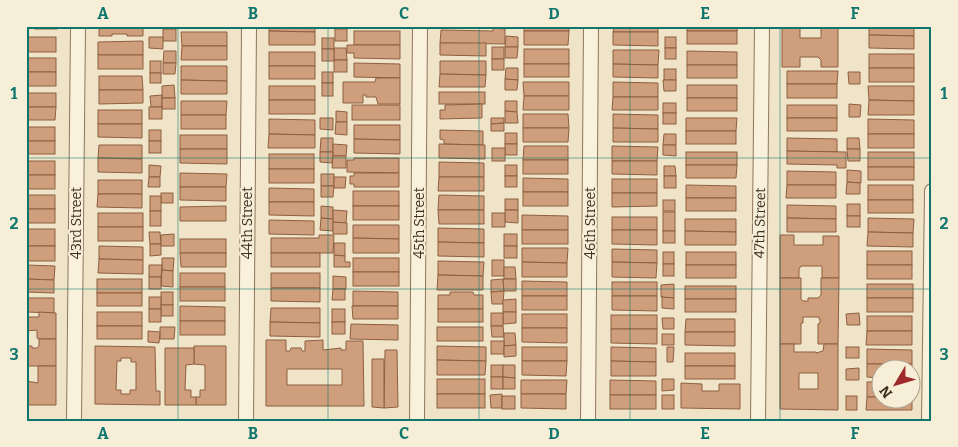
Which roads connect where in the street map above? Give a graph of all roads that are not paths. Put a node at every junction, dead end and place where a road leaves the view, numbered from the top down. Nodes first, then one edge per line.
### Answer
1 (78, 26) edge
2 (249, 26) edge
3 (420, 26) edge
4 (592, 26) edge
5 (762, 26) edge
6 (932, 191) edge
7 (74, 421) edge
8 (246, 421) edge
9 (417, 421) edge
10 (588, 421) edge
11 (758, 421) edge
12 (929, 421) edge

1 - 7 street, 43rd Street
2 - 8 street, 44th Street
3 - 9 street, 45th Street
4 - 10 street, 46th Street
5 - 11 street, 47th Street
6 - 12 street

